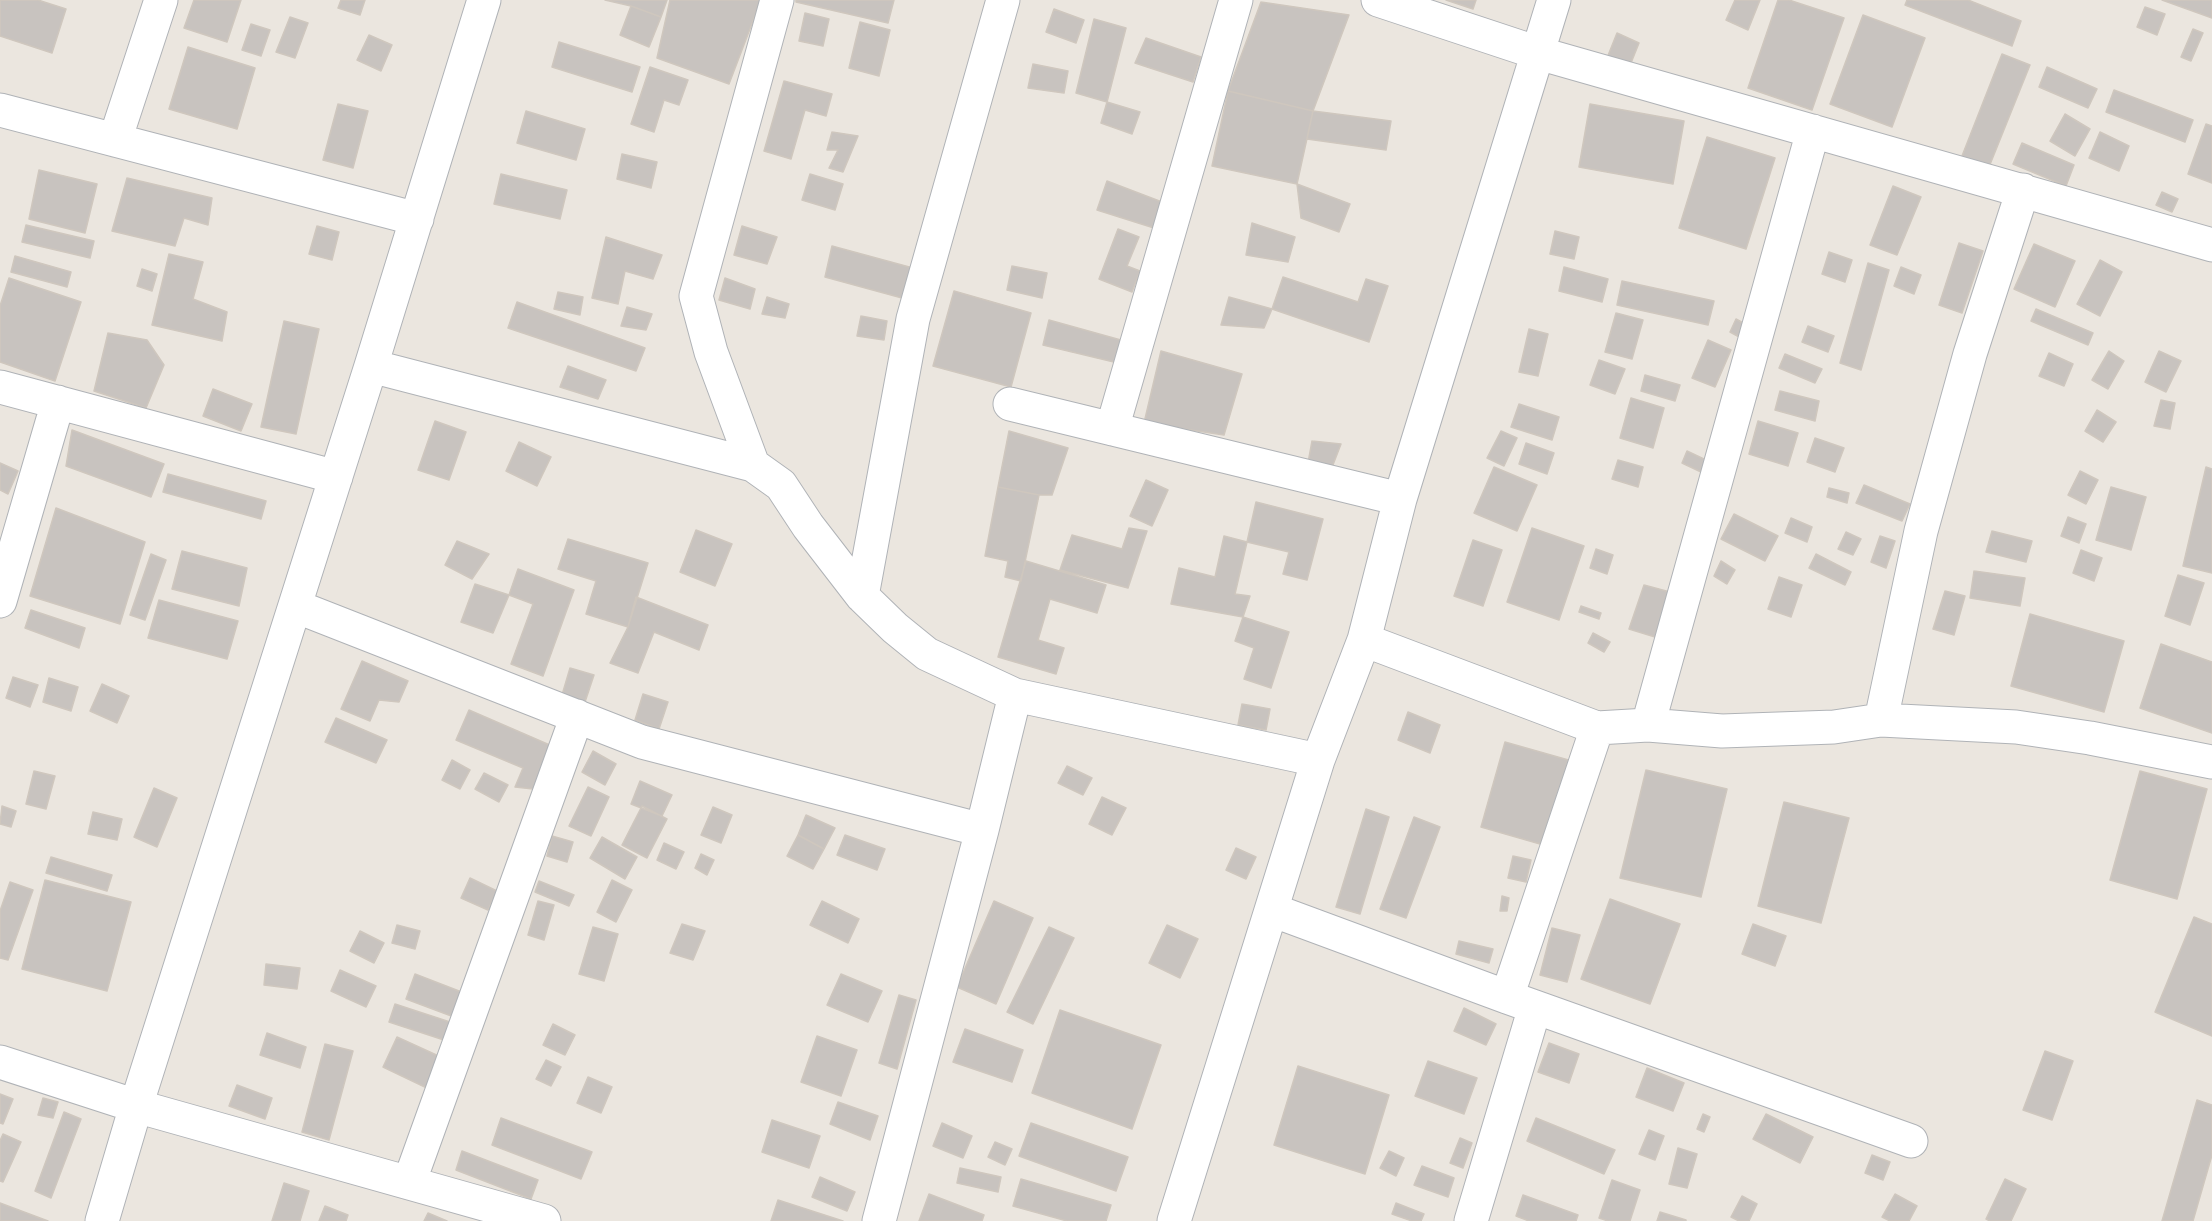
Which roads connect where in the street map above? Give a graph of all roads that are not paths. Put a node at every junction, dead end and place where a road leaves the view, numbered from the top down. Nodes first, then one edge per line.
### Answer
1 (161, 0) edge
2 (484, 0) edge
3 (777, 0) edge
4 (1003, 0) edge
5 (1236, 0) edge
6 (1378, 0) edge
7 (1554, 0) edge
8 (1538, 53) junction
9 (0, 110) edge
10 (1813, 131) junction
11 (115, 140) junction
12 (2023, 190) junction
13 (417, 219) junction
14 (2212, 245) edge
15 (371, 366) junction
16 (0, 387) edge
17 (58, 402) junction
18 (1010, 405) dead end
19 (1112, 429) junction
20 (753, 465) junction
21 (336, 477) junction
22 (1400, 499) junction
23 (862, 596) junction
24 (0, 601) edge
25 (295, 606) junction
26 (1364, 640) junction
27 (1015, 695) junction
28 (577, 716) junction
29 (1881, 720) junction
30 (1648, 725) junction
31 (1597, 728) junction
32 (1318, 760) junction
33 (2212, 762) edge
34 (982, 830) junction
35 (1272, 910) junction
36 (1521, 1002) junction
37 (0, 1062) edge
38 (136, 1106) junction
39 (1911, 1141) dead end
40 (409, 1183) junction
41 (102, 1221) edge
42 (544, 1221) edge
43 (879, 1221) edge
44 (1174, 1221) edge
45 (1471, 1221) edge

1 - 11 street
2 - 13 street
3 - 20 street
4 - 23 street
5 - 19 street
6 - 8 street
7 - 8 street
8 - 10 street
8 - 22 street
9 - 11 street
10 - 12 street
10 - 30 street
11 - 13 street
12 - 14 street
12 - 29 street
13 - 15 street
15 - 20 street
15 - 21 street
16 - 17 street
17 - 21 street
17 - 24 street
18 - 19 street
19 - 22 street
20 - 23 street
21 - 25 street
22 - 26 street
23 - 27 street
25 - 28 street
25 - 38 street
26 - 31 street
26 - 32 street
27 - 32 street
27 - 34 street
28 - 34 street
28 - 40 street
29 - 30 street
29 - 33 street
30 - 31 street
31 - 36 street
32 - 35 street
34 - 43 street
35 - 36 street
35 - 44 street
36 - 39 street
36 - 45 street
37 - 38 street
38 - 40 street
38 - 41 street
40 - 42 street

